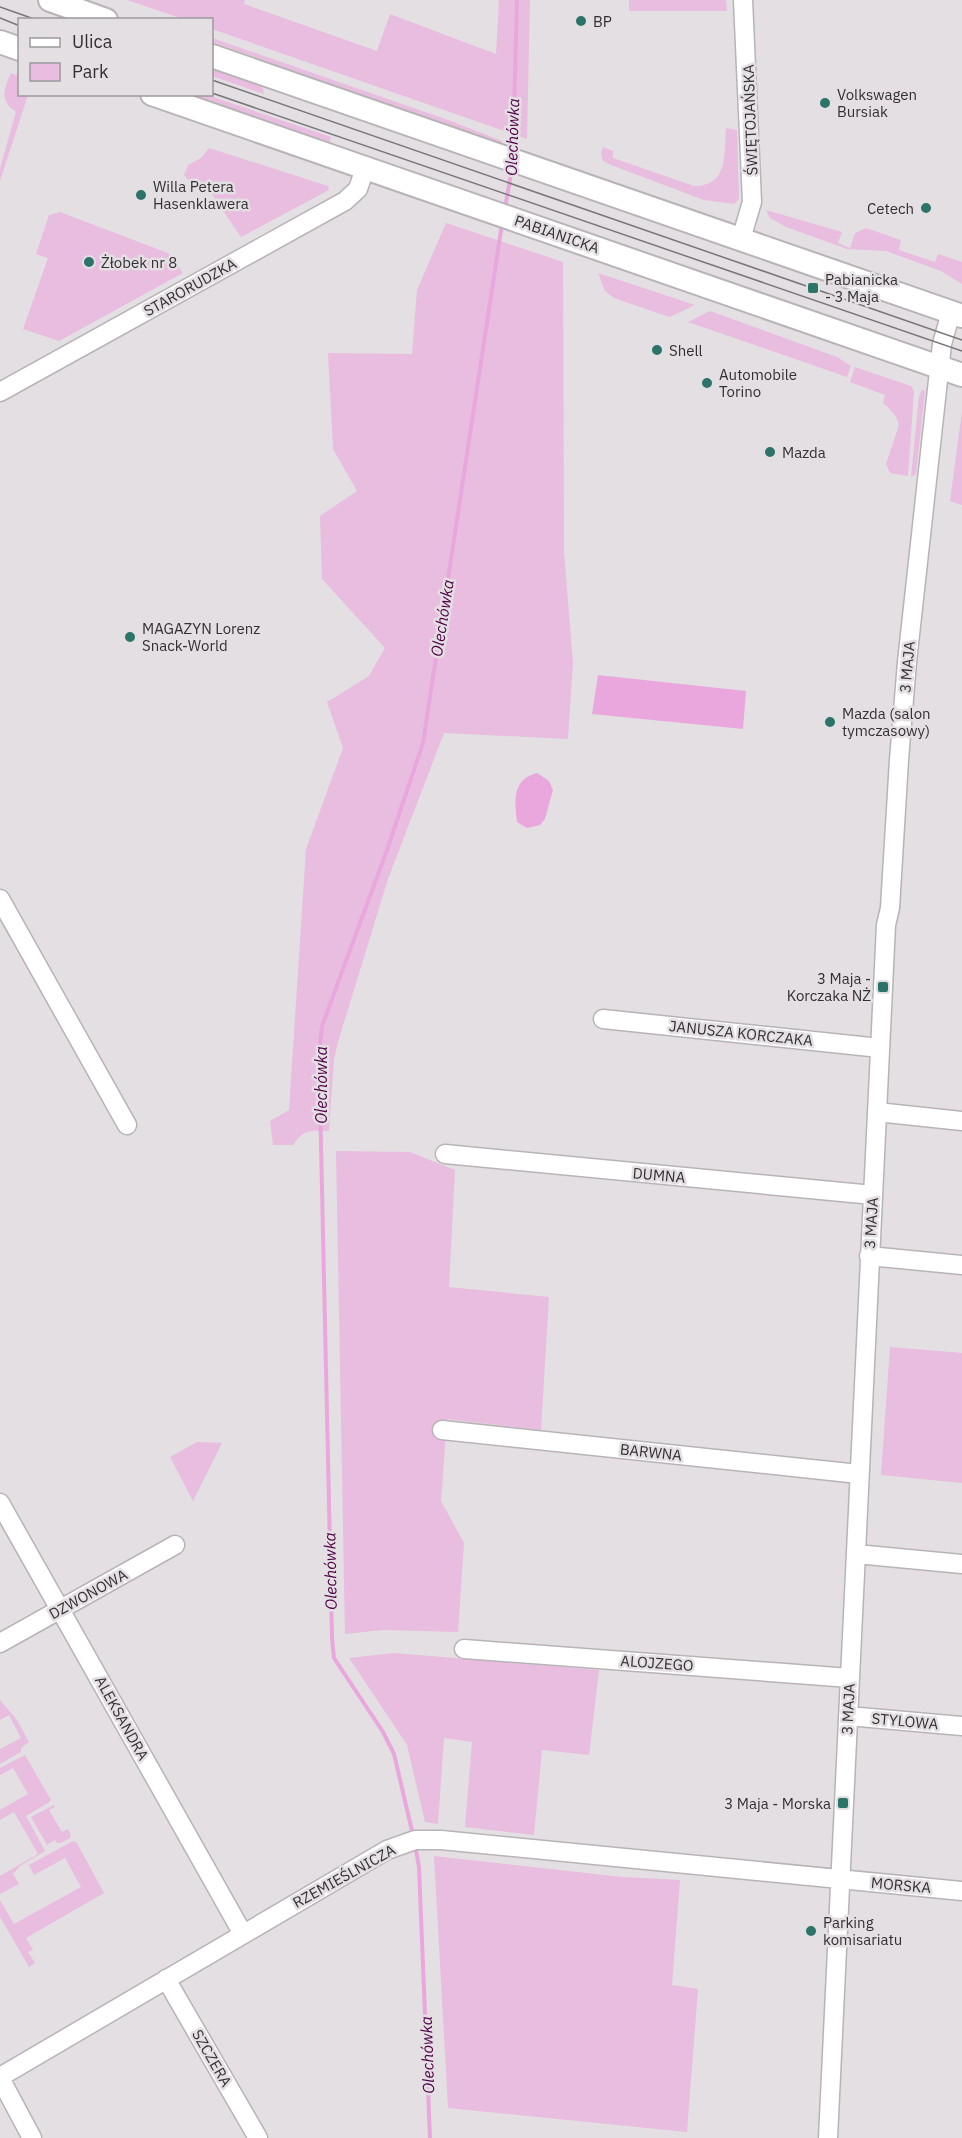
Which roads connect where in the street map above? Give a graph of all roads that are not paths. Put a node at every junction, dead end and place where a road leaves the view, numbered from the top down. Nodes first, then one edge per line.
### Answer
1 (50, 0) edge
2 (743, 0) edge
3 (100, 18) edge
4 (0, 42) edge
5 (18, 48) edge
6 (213, 56) edge
7 (158, 96) edge
8 (365, 168) junction
9 (741, 239) junction
10 (956, 314) edge
11 (939, 367) junction
12 (962, 375) edge
13 (0, 392) edge
14 (0, 899) edge
15 (603, 1019) dead end
16 (880, 1048) junction
17 (877, 1112) junction
18 (962, 1121) edge
19 (127, 1125) dead end
20 (445, 1154) dead end
21 (873, 1195) junction
22 (869, 1256) junction
23 (962, 1265) edge
24 (442, 1430) dead end
25 (860, 1474) junction
26 (0, 1503) edge
27 (175, 1545) dead end
28 (856, 1554) junction
29 (962, 1564) edge
30 (60, 1609) junction
31 (0, 1643) edge
32 (464, 1649) dead end
33 (850, 1678) junction
34 (848, 1716) junction
35 (962, 1726) edge
36 (840, 1879) junction
37 (962, 1890) edge
38 (243, 1934) junction
39 (166, 1979) junction
40 (0, 2077) edge
41 (33, 2138) edge
42 (258, 2138) edge
43 (828, 2138) edge

1 - 3 main road
2 - 9 street, ŚWIĘTOJAŃSKA
4 - 5 main road
6 - 9 main road
7 - 8 main road, PABIANICKA
8 - 11 main road, PABIANICKA
8 - 13 street, STARORUDZKA
9 - 10 main road
10 - 11 street, 3 MAJA
11 - 12 main road, PABIANICKA
11 - 16 street, 3 MAJA
14 - 19 street
15 - 16 street, JANUSZA KORCZAKA
16 - 17 street, 3 MAJA
17 - 18 street
17 - 21 street, 3 MAJA
20 - 21 street, DUMNA
21 - 22 street, 3 MAJA
22 - 23 street
22 - 25 street, 3 MAJA
24 - 25 street, BARWNA
25 - 28 street, 3 MAJA
26 - 30 street, ALEKSANDRA
27 - 30 street, DZWONOWA
28 - 29 street
28 - 33 street, 3 MAJA
30 - 31 street, DZWONOWA
30 - 38 street, ALEKSANDRA
32 - 33 street, ALOJZEGO
33 - 34 street, 3 MAJA
34 - 35 street, STYLOWA
34 - 36 street, 3 MAJA
36 - 37 street, MORSKA
36 - 38 street, RZEMIEŚLNICZA
36 - 43 street, 3 MAJA
38 - 39 street, RZEMIEŚLNICZA
39 - 40 street, RZEMIEŚLNICZA
39 - 42 street, SZCZERA
40 - 41 street

